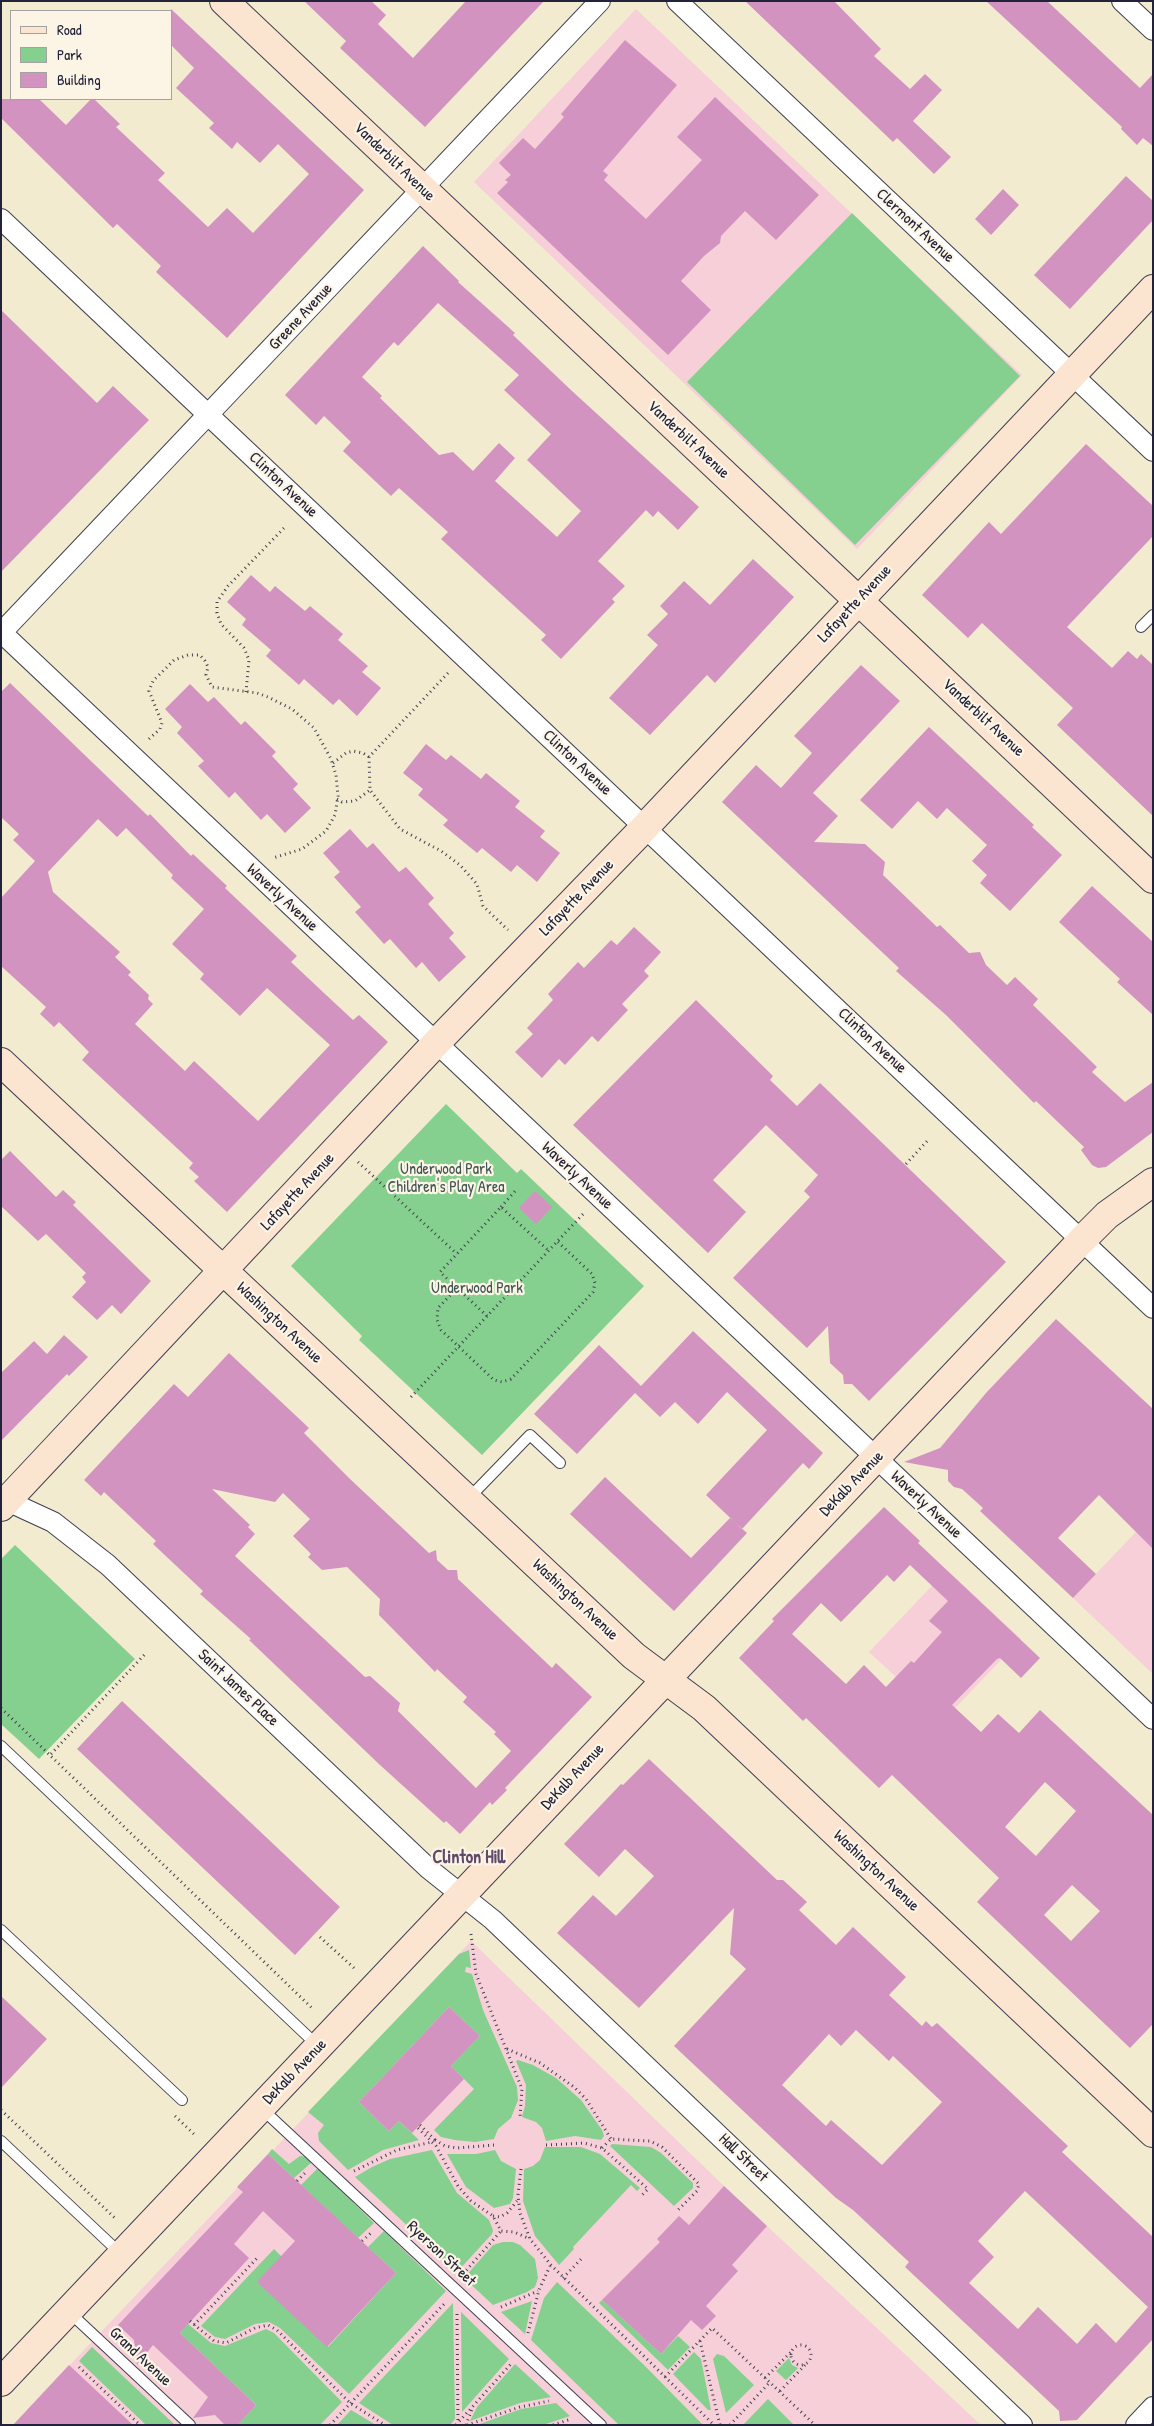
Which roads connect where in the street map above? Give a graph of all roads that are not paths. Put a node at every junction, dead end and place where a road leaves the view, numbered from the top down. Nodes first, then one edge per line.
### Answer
1 (224, 1) edge
2 (600, 1) edge
3 (677, 1) edge
4 (1122, 1) edge
5 (1153, 30) edge
6 (422, 189) junction
7 (1, 219) edge
8 (1153, 288) edge
9 (1072, 374) junction
10 (208, 415) junction
11 (1153, 451) edge
12 (858, 601) junction
13 (1153, 614) edge
14 (1141, 627) dead end
15 (1, 633) edge
16 (645, 827) junction
17 (1153, 879) edge
18 (436, 1044) junction
19 (1, 1062) edge
20 (1153, 1182) edge
21 (1082, 1240) junction
22 (224, 1272) junction
23 (1153, 1308) edge
24 (877, 1458) junction
25 (560, 1463) dead end
26 (467, 1500) junction
27 (3, 1502) edge
28 (665, 1679) junction
29 (1153, 1720) edge
30 (1, 1746) edge
31 (462, 1894) junction
32 (1, 1930) edge
33 (319, 2046) junction
34 (182, 2100) dead end
35 (261, 2107) junction
36 (1153, 2133) edge
37 (1, 2142) edge
38 (122, 2255) junction
39 (68, 2311) junction
40 (1, 2382) edge
41 (1153, 2407) edge
42 (190, 2425) edge
43 (601, 2425) edge
44 (1022, 2425) edge
45 (1136, 2425) edge

1 - 6 main road, Vanderbilt Avenue
2 - 6 street, Greene Avenue
3 - 9 street, Clermont Avenue
4 - 5 street
6 - 10 street, Greene Avenue
6 - 12 main road, Vanderbilt Avenue
7 - 10 street, Clinton Avenue
8 - 9 main road, Lafayette Avenue
9 - 11 street, Clermont Avenue
9 - 12 main road, Lafayette Avenue
10 - 15 street, Greene Avenue
10 - 16 street, Clinton Avenue
12 - 16 main road, Lafayette Avenue
12 - 17 main road, Vanderbilt Avenue
13 - 14 lane
15 - 18 street, Waverly Avenue
16 - 18 main road, Lafayette Avenue
16 - 21 street, Clinton Avenue
18 - 22 main road, Lafayette Avenue
18 - 24 street, Waverly Avenue
19 - 22 main road, Washington Avenue
20 - 21 main road, DeKalb Avenue
21 - 23 street, Clinton Avenue
21 - 24 main road, DeKalb Avenue
22 - 26 main road, Washington Avenue
22 - 27 main road, Lafayette Avenue
24 - 28 main road, DeKalb Avenue
24 - 29 street, Waverly Avenue
25 - 26 lane
26 - 28 main road, Washington Avenue
27 - 31 street, Saint James Place
28 - 31 main road, DeKalb Avenue
28 - 36 main road, Washington Avenue
30 - 33 lane
31 - 33 main road, DeKalb Avenue
31 - 44 street, Hall Street
32 - 34 lane
33 - 35 main road, DeKalb Avenue
35 - 38 main road, DeKalb Avenue
35 - 43 lane, Ryerson Street
37 - 38 lane
38 - 39 main road, DeKalb Avenue
39 - 40 main road, DeKalb Avenue
39 - 42 lane, Grand Avenue
41 - 45 street

